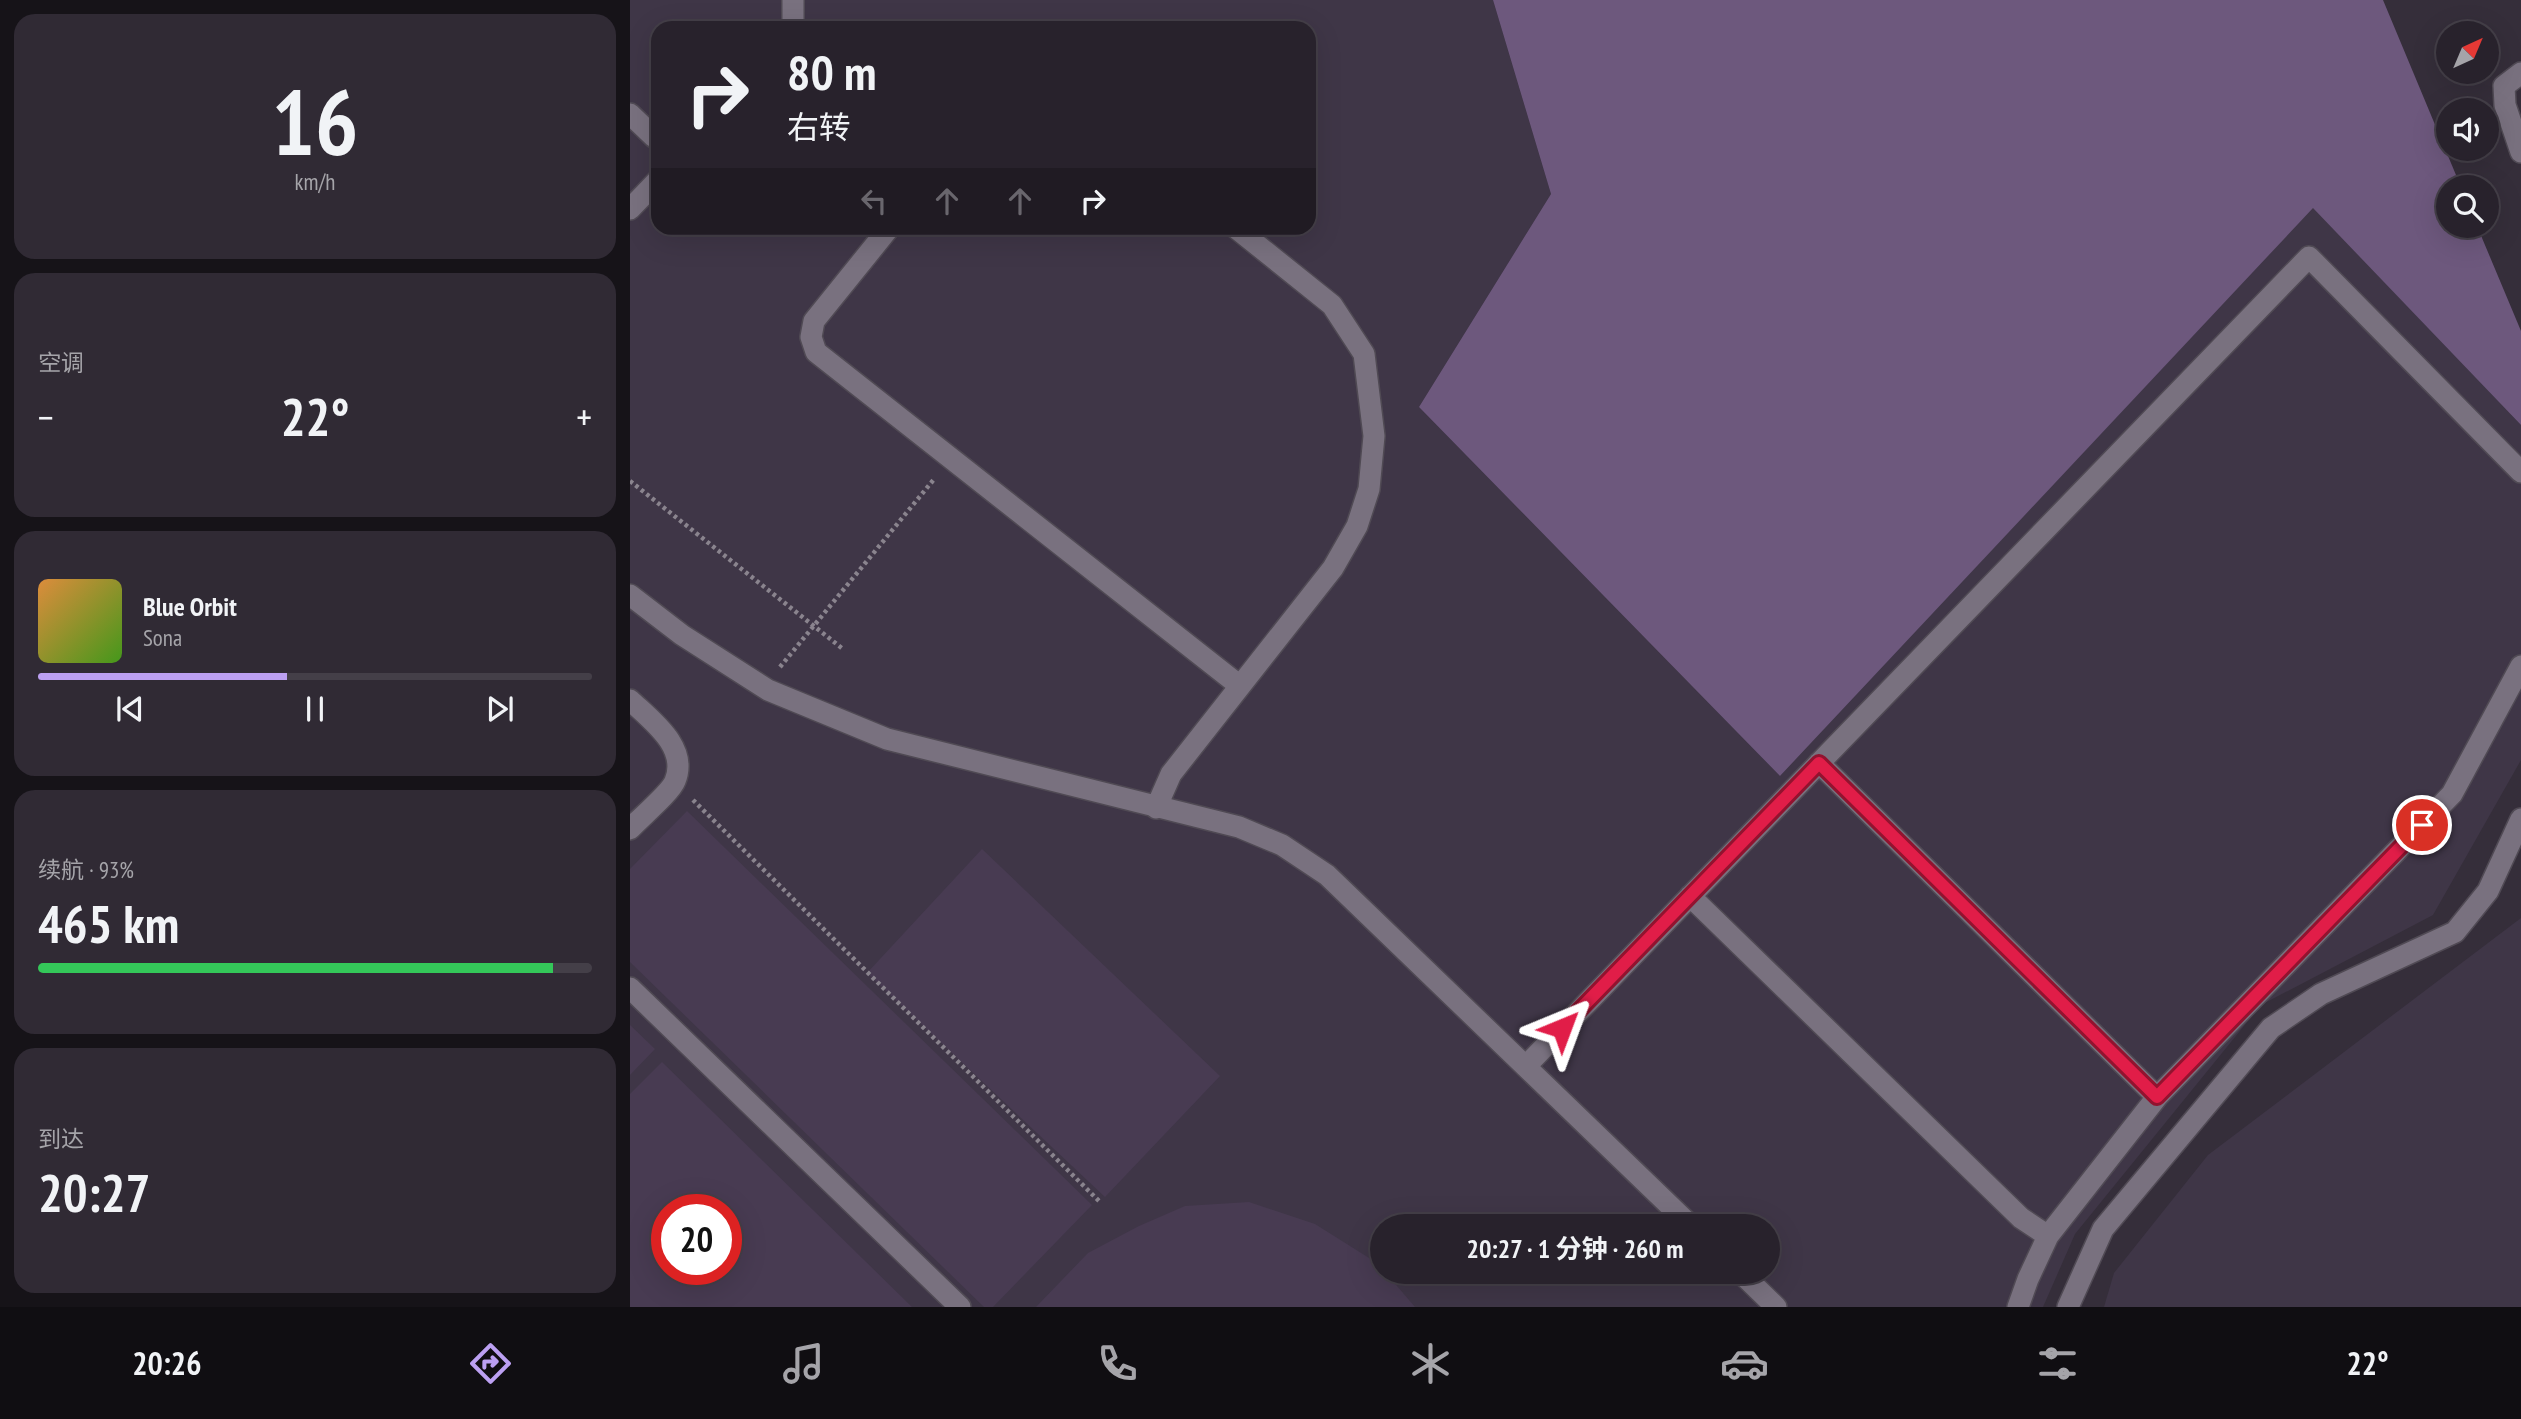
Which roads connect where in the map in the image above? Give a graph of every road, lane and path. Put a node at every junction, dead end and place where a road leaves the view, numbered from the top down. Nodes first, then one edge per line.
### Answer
1 (793, 0) edge
2 (793, 21) edge
3 (2521, 73) edge
4 (630, 114) edge
5 (651, 134) edge
6 (2521, 152) edge
7 (651, 187) edge
8 (630, 209) edge
9 (883, 235) edge
10 (1245, 235) edge
11 (951, 459) junction
12 (2521, 472) edge
13 (630, 481) edge
14 (630, 595) edge
15 (814, 626) junction
16 (843, 649) dead end
17 (2521, 666) edge
18 (780, 667) dead end
19 (1240, 686) junction
20 (630, 700) edge
21 (1819, 763) junction
22 (675, 783) junction
23 (1156, 807) junction
24 (2521, 819) edge
25 (630, 828) edge
26 (1690, 896) junction
27 (630, 988) edge
28 (1526, 1066) junction
29 (2157, 1097) junction
30 (1100, 1202) dead end
31 (1679, 1214) edge
32 (2048, 1236) junction
33 (1752, 1284) edge
34 (960, 1307) edge
35 (1776, 1307) edge
36 (2018, 1307) edge
37 (2068, 1307) edge

1 - 2 street
3 - 6 street
4 - 5 street
7 - 8 street
9 - 11 street
10 - 19 street
11 - 15 path
11 - 19 street
12 - 21 street
13 - 15 path
14 - 23 street
15 - 16 path
15 - 18 path
17 - 29 street
19 - 23 street
20 - 22 street
21 - 26 street
21 - 29 street
22 - 25 street
22 - 30 path
23 - 28 street
24 - 37 street
26 - 28 street
26 - 32 street
27 - 34 street
28 - 31 street
29 - 32 street
32 - 36 street
33 - 35 street

